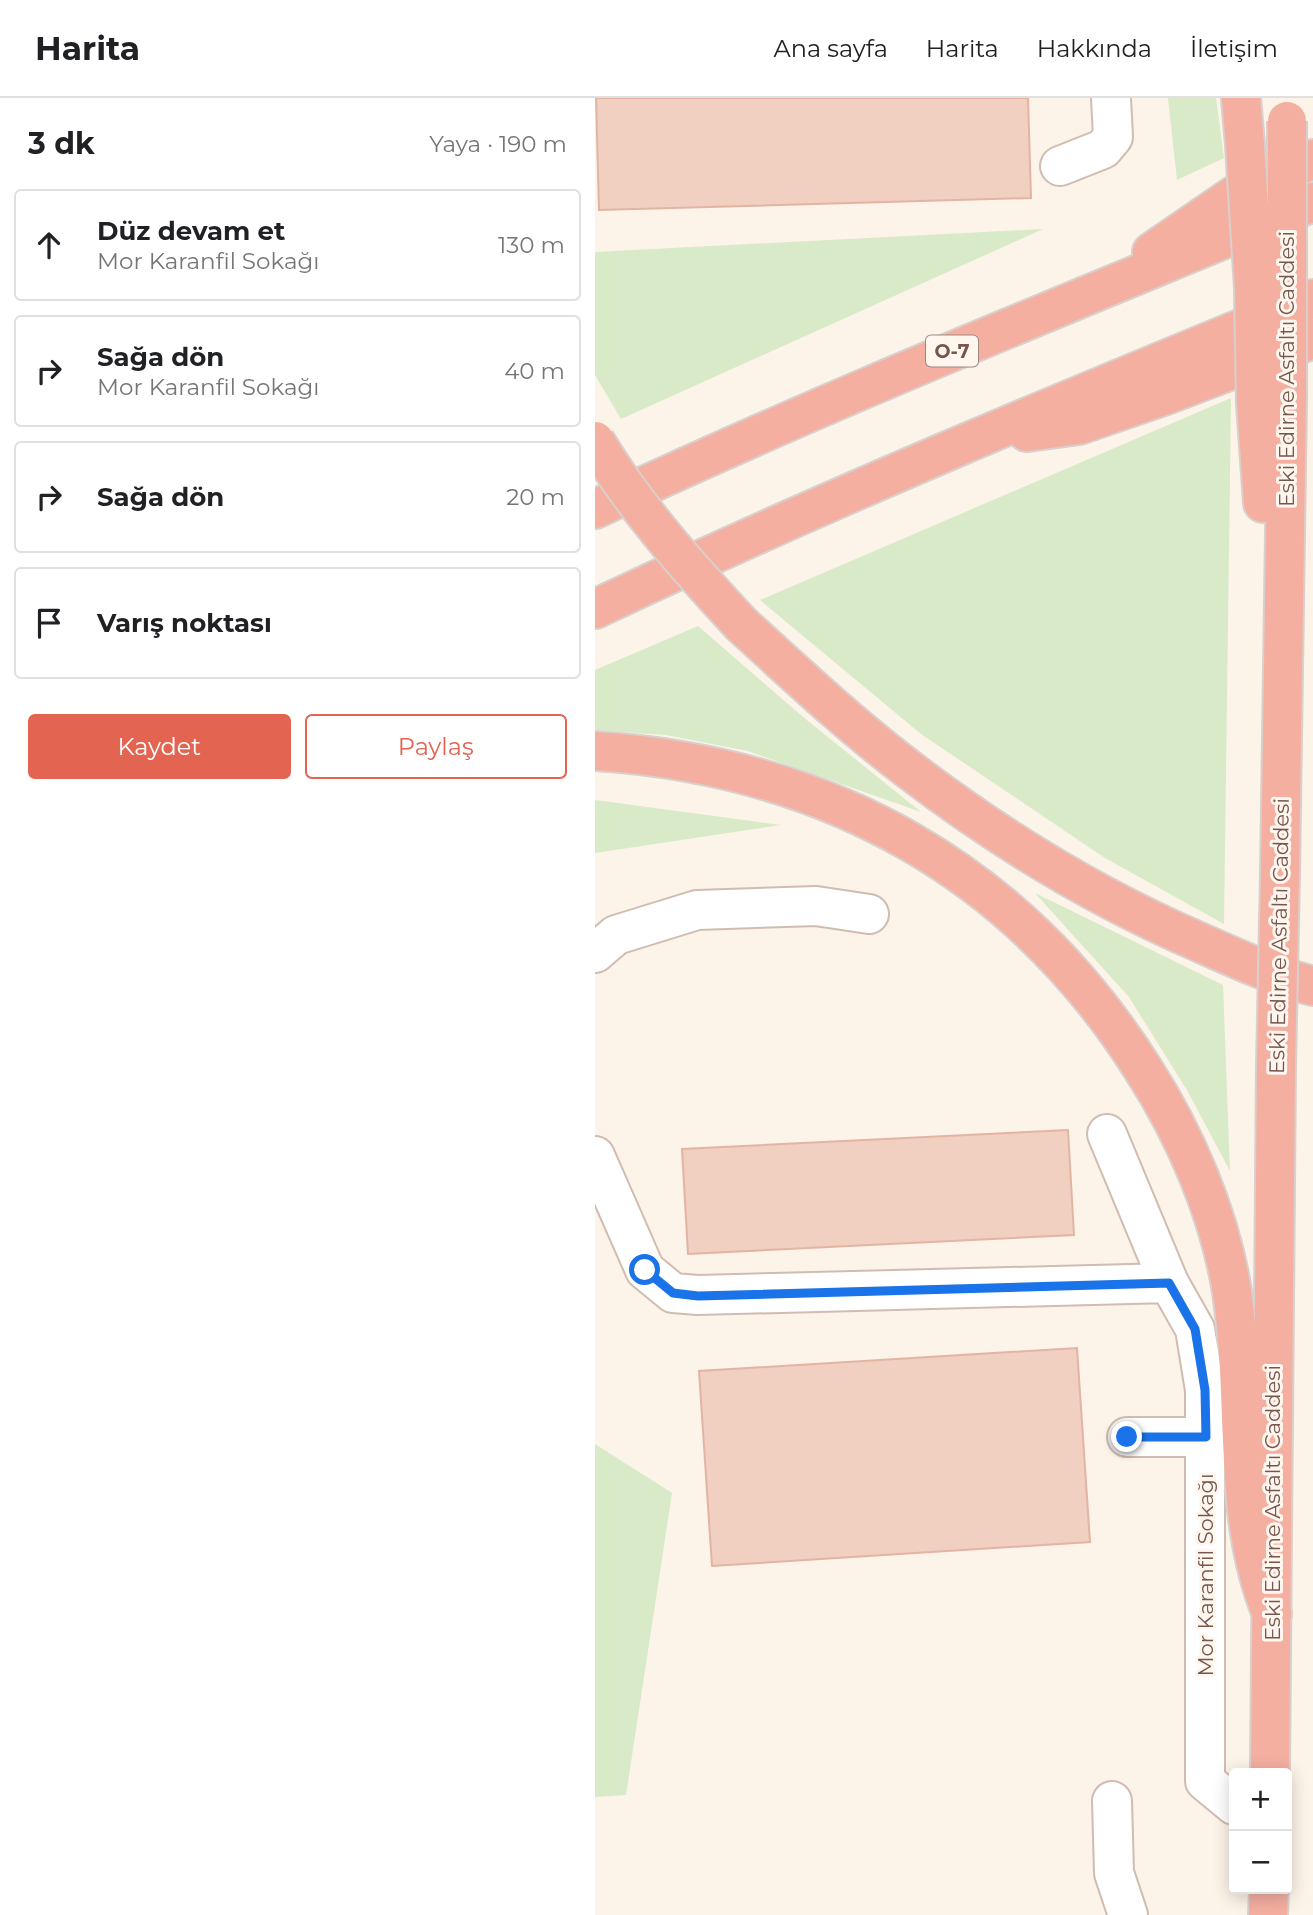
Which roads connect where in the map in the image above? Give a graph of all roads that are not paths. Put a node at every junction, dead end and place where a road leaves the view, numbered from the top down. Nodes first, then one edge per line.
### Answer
1 (1111, 98) edge
2 (1241, 98) edge
3 (1287, 110) edge
4 (1313, 159) edge
5 (1060, 166) dead end
6 (1313, 202) edge
7 (1100, 290) junction
8 (1313, 299) edge
9 (1313, 339) edge
10 (1272, 400) junction
11 (979, 438) junction
12 (595, 442) edge
13 (595, 509) edge
14 (595, 609) edge
15 (595, 751) edge
16 (869, 914) dead end
17 (595, 953) edge
18 (1313, 986) edge
19 (1107, 1134) dead end
20 (595, 1156) edge
21 (1169, 1283) junction
22 (1127, 1437) dead end
23 (1206, 1437) junction
24 (1272, 1614) junction
25 (1270, 1768) edge
26 (1112, 1801) dead end
27 (1229, 1801) edge
28 (1269, 1894) edge
29 (1128, 1915) edge
30 (1268, 1915) edge

1 - 5 street
2 - 10 highway, bridge
3 - 10 highway, Eski Edirne Asfaltı Caddesi, bridge
4 - 7 highway
6 - 7 highway, O-7
7 - 13 highway, O-7
8 - 11 highway
9 - 11 highway
10 - 24 highway, Eski Edirne Asfaltı Caddesi, bridge
11 - 14 highway
12 - 18 highway, bridge
15 - 24 highway
16 - 17 street
19 - 21 street, Mor Karanfil Sokağı
20 - 21 street
21 - 23 street, Mor Karanfil Sokağı
22 - 23 street
23 - 27 street, Mor Karanfil Sokağı
24 - 25 highway, Eski Edirne Asfaltı Caddesi
26 - 29 street
28 - 30 highway

